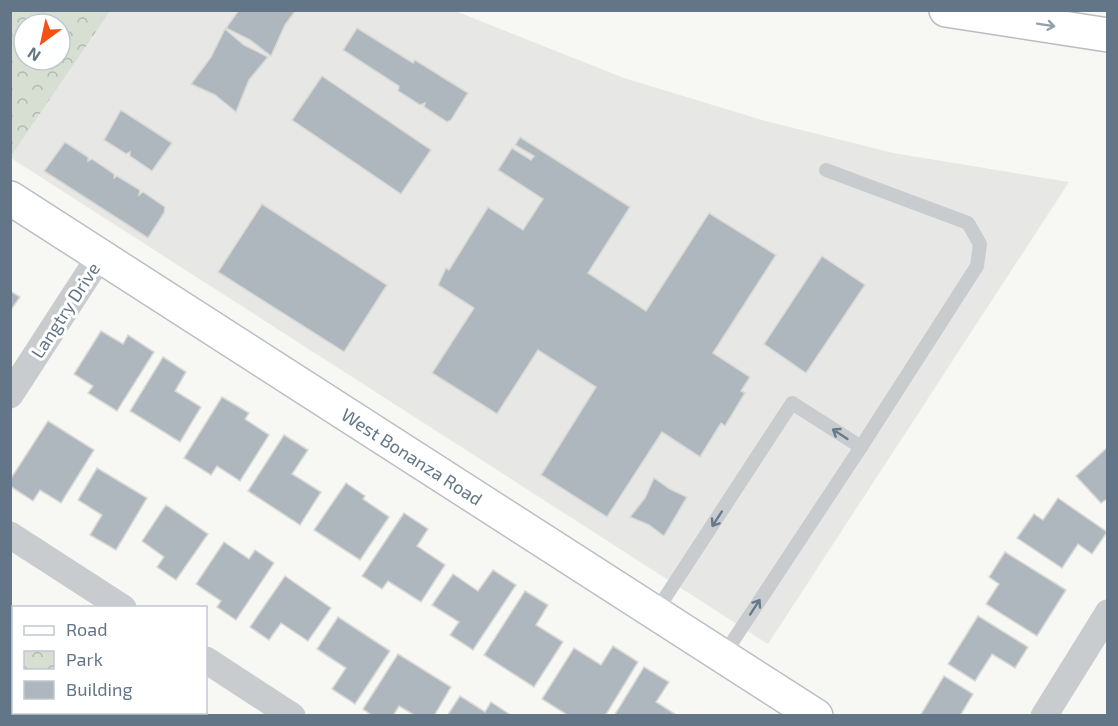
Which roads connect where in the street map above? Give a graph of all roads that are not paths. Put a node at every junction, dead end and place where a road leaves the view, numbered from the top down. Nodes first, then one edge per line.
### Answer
1 (946, 10) edge
2 (977, 13) edge
3 (1107, 35) edge
4 (826, 170) dead end
5 (10, 198) edge
6 (100, 256) junction
7 (10, 394) edge
8 (861, 447) junction
9 (10, 535) edge
10 (120, 606) edge
11 (656, 613) junction
12 (1107, 613) edge
13 (723, 656) junction
14 (207, 661) edge
15 (292, 716) edge
16 (816, 716) edge
17 (1044, 716) edge

1 - 2 main road
2 -> 3 main road
4 - 8 lane
5 - 6 main road, West Bonanza Road
6 - 7 street, Langtry Drive
6 - 11 main road, West Bonanza Road
8 -> 11 lane
13 -> 8 lane
9 - 10 street
11 - 13 main road, West Bonanza Road
12 - 17 street
13 - 16 main road, West Bonanza Road
14 - 15 street

